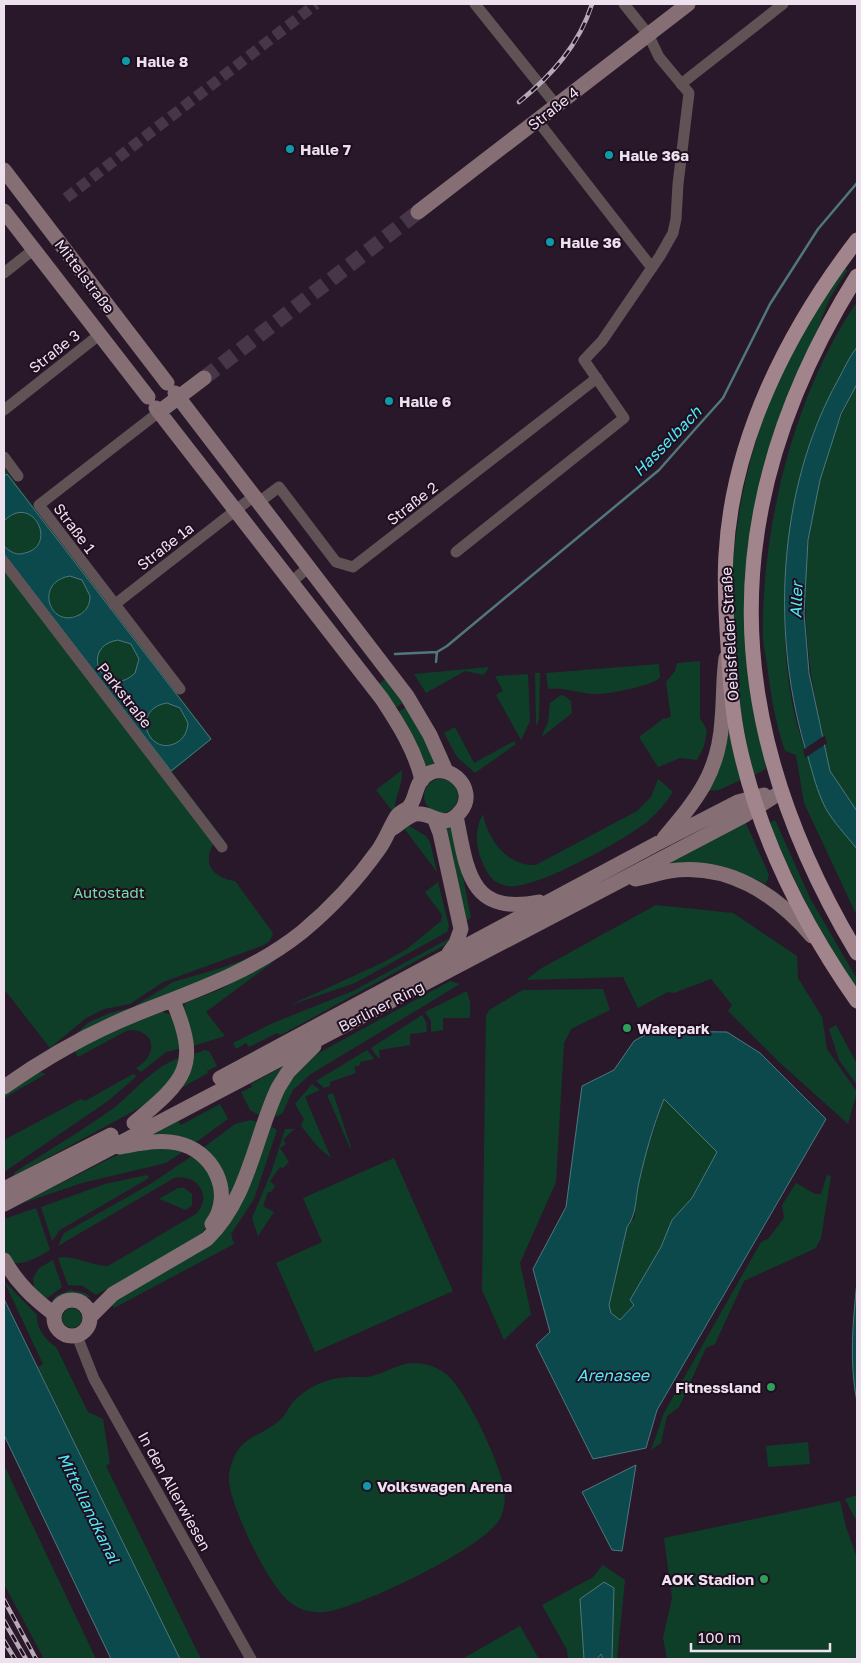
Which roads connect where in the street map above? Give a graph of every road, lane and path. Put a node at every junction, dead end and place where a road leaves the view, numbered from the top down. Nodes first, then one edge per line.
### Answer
1 (474, 4) edge
2 (624, 4) edge
3 (688, 4) edge
4 (783, 4) edge
5 (648, 34) junction
6 (681, 84) junction
7 (556, 106) junction
8 (537, 120) junction
9 (4, 170) edge
10 (4, 212) edge
11 (418, 212) tunnel mouth
12 (857, 240) edge
13 (33, 250) junction
14 (652, 268) junction
15 (4, 273) edge
16 (857, 276) edge
17 (99, 335) junction
18 (204, 378) tunnel mouth
19 (597, 378) junction
20 (173, 391) junction
21 (154, 406) junction
22 (4, 410) edge
23 (4, 457) edge
24 (18, 476) dead end
25 (256, 499) junction
26 (235, 510) junction
27 (456, 552) dead end
28 (4, 562) edge
29 (310, 567) junction
30 (290, 583) junction
31 (114, 604) junction
32 (348, 617) junction
33 (328, 632) junction
34 (728, 647) junction
35 (180, 689) dead end
36 (446, 771) junction
37 (422, 780) junction
38 (781, 792) junction
39 (416, 795) junction
40 (756, 802) junction
41 (456, 816) junction
42 (430, 818) junction
43 (392, 828) junction
44 (658, 843) junction
45 (222, 847) dead end
46 (614, 884) junction
47 (553, 899) junction
48 (823, 949) junction
49 (449, 953) junction
50 (857, 953) edge
51 (857, 1000) edge
52 (173, 1001) junction
53 (326, 1034) junction
54 (4, 1087) edge
55 (134, 1123) junction
56 (104, 1150) junction
57 (4, 1190) edge
58 (4, 1204) edge
59 (185, 1252) junction
60 (4, 1260) edge
61 (113, 1294) junction
62 (82, 1303) junction
63 (54, 1314) junction
64 (90, 1317) junction
65 (77, 1336) junction
66 (251, 1659) edge

1 - 7 street
2 - 5 street
3 - 5 main road, Straße 4
4 - 6 street
5 - 6 street
5 - 7 main road, Straße 4
6 - 14 street
7 - 8 main road, Straße 4
8 - 11 main road, Straße 4
8 - 14 street
9 - 20 main road, Mittelstraße
10 - 13 main road, Mittelstraße
12 - 34 main road, Oebisfelder Straße
13 - 15 street
13 - 17 main road, Mittelstraße
14 - 19 street
16 - 38 main road, Oebisfelder Straße
17 - 21 main road, Mittelstraße
17 - 22 street, Straße 3
18 - 20 main road
19 - 25 street, Straße 2
19 - 27 street
20 - 21 main road
20 - 25 main road, Mittelstraße
21 - 26 main road, Mittelstraße
21 - 31 street, Straße 1
23 - 24 street
25 - 26 street, Straße 1a
25 - 29 main road, Mittelstraße
26 - 30 main road, Mittelstraße
26 - 31 street, Straße 1a
28 - 45 street, Parkstraße
29 - 30 street
29 - 32 main road, Mittelstraße
30 - 33 main road, Mittelstraße
31 - 35 street, Straße 1
32 - 33 main road
32 - 36 main road, Mittelstraße
33 - 37 main road, Mittelstraße
34 - 40 main road, Oebisfelder Straße
34 - 44 main road
36 - 37 main road
36 - 41 main road
37 - 39 main road
38 - 40 main road
38 - 50 main road, Oebisfelder Straße
39 - 42 main road
39 - 43 main road
40 - 44 main road, Berliner Ring
40 - 46 main road, Berliner Ring
40 - 48 main road, Oebisfelder Straße
41 - 42 main road
41 - 47 main road
42 - 43 main road
42 - 49 main road
43 - 52 main road
44 - 47 main road, Berliner Ring
46 - 48 main road
46 - 53 main road, Berliner Ring
47 - 49 main road, Berliner Ring
48 - 51 main road, Oebisfelder Straße
49 - 55 main road, Berliner Ring
52 - 54 main road
52 - 55 main road
53 - 56 main road, Berliner Ring
53 - 59 main road
55 - 57 main road, Berliner Ring
56 - 58 main road, Berliner Ring
56 - 59 main road
59 - 61 main road
60 - 63 main road
61 - 62 main road
61 - 64 main road
62 - 63 main road
62 - 64 main road
63 - 65 main road
64 - 65 main road
65 - 66 street, In den Allerwiesen

